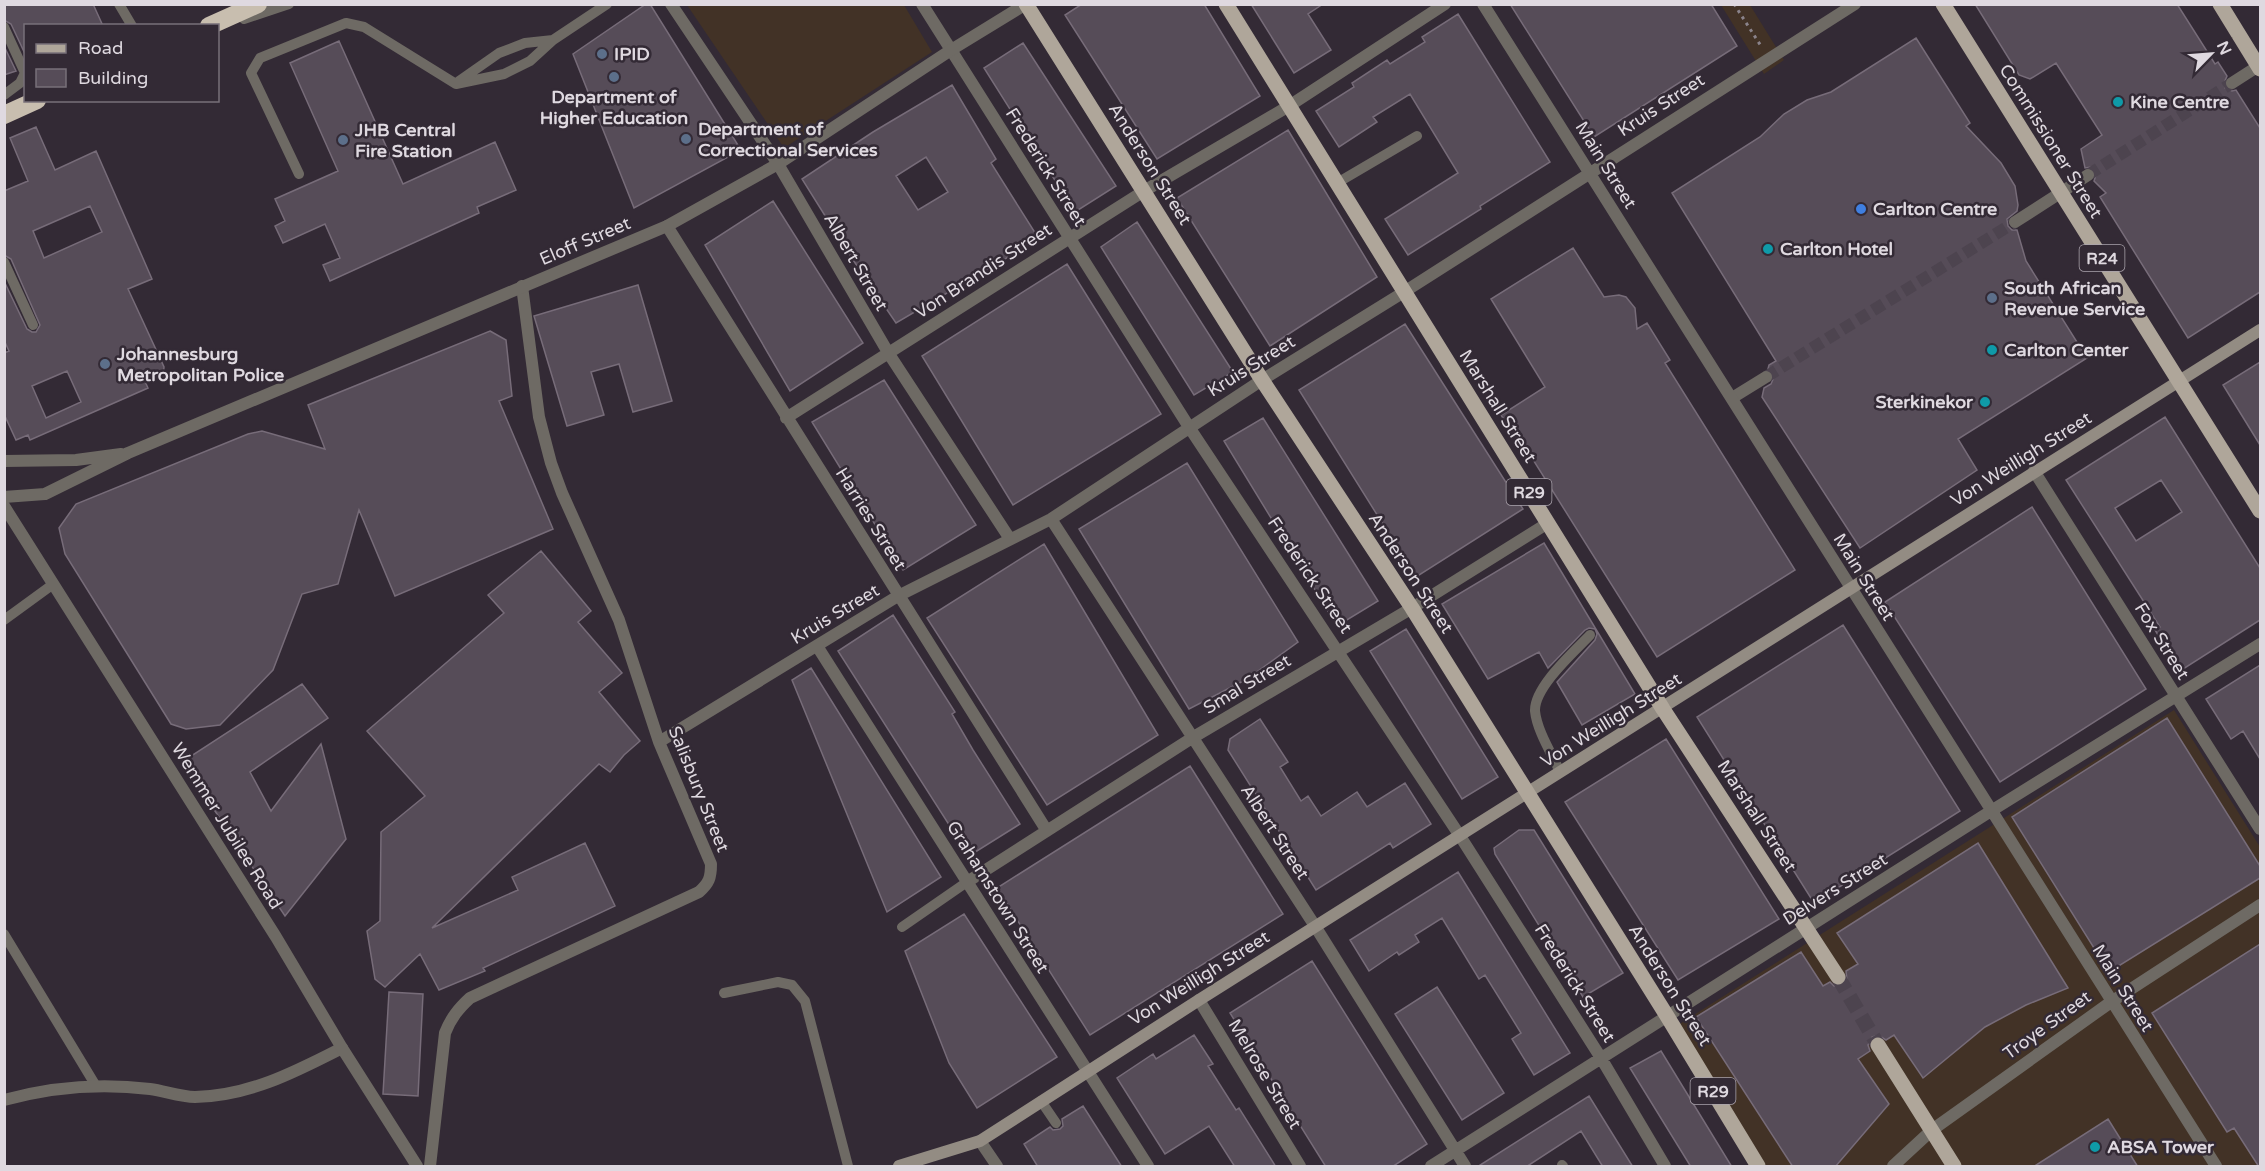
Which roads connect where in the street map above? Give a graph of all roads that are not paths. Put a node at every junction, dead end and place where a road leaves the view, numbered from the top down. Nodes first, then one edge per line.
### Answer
1 (119, 4) edge
2 (258, 4) edge
3 (289, 4) edge
4 (607, 4) edge
5 (671, 4) edge
6 (922, 4) edge
7 (1226, 4) edge
8 (1445, 4) edge
9 (1483, 4) edge
10 (1855, 4) edge
11 (1943, 4) edge
12 (2220, 4) edge
13 (1026, 5) edge
14 (131, 24) edge
15 (213, 24) edge
16 (4, 27) edge
17 (219, 27) edge
18 (553, 40) junction
19 (951, 50) junction
20 (2260, 67) edge
21 (24, 71) edge
22 (24, 75) edge
23 (2232, 83) tunnel mouth
24 (456, 84) junction
25 (4, 95) edge
26 (33, 102) edge
27 (1289, 105) junction
28 (4, 115) edge
29 (1416, 136) dead end
30 (778, 164) junction
31 (1589, 172) junction
32 (299, 174) dead end
33 (2088, 175) tunnel mouth
34 (1337, 183) junction
35 (1144, 191) junction
36 (2060, 193) junction
37 (2015, 222) tunnel mouth
38 (666, 226) junction
39 (1069, 237) junction
40 (4, 262) edge
41 (522, 286) junction
42 (1404, 292) junction
43 (33, 325) dead end
44 (2260, 330) edge
45 (889, 354) junction
46 (1766, 377) tunnel mouth
47 (1262, 380) junction
48 (2179, 382) junction
49 (1732, 398) junction
50 (786, 418) junction
51 (1189, 427) junction
52 (128, 453) junction
53 (4, 461) edge
54 (2034, 471) junction
55 (4, 497) edge
56 (4, 506) edge
57 (2260, 512) edge
58 (1051, 519) junction
59 (1548, 523) junction
60 (1010, 539) junction
61 (52, 585) junction
62 (1850, 589) junction
63 (898, 596) junction
64 (1412, 608) junction
65 (4, 620) edge
66 (1590, 635) dead end
67 (2260, 644) edge
68 (817, 646) junction
69 (1338, 650) junction
70 (2176, 696) junction
71 (1663, 709) junction
72 (1192, 738) junction
73 (659, 742) junction
74 (1560, 772) junction
75 (1527, 793) junction
76 (1991, 811) junction
77 (2260, 830) edge
78 (1047, 831) junction
79 (1460, 836) junction
80 (967, 882) junction
81 (2260, 905) edge
82 (902, 927) dead end
83 (1315, 927) junction
84 (1808, 928) junction
85 (4, 934) edge
86 (1838, 977) tunnel mouth
87 (724, 993) dead end
88 (1199, 1000) junction
89 (2111, 1002) junction
90 (1667, 1016) junction
91 (1878, 1045) tunnel mouth
92 (342, 1048) junction
93 (1601, 1058) junction
94 (1087, 1071) junction
95 (96, 1086) junction
96 (4, 1100) edge
97 (1041, 1101) junction
98 (1056, 1123) dead end
99 (1932, 1130) junction
100 (980, 1141) junction
101 (1456, 1151) junction
102 (417, 1167) edge
103 (430, 1167) edge
104 (848, 1167) edge
105 (898, 1167) edge
106 (997, 1167) edge
107 (1148, 1167) edge
108 (1300, 1167) edge
109 (1431, 1167) edge
110 (1465, 1167) edge
111 (1665, 1167) edge
112 (1758, 1167) edge
113 (1893, 1167) edge
114 (1954, 1167) edge
115 (2216, 1167) edge

1 - 14 lane
2 - 15 highway
3 - 17 lane
4 - 18 lane
5 - 30 street, Albert Street
6 - 19 street, Frederick Street
7 - 27 main road, Marshall Street / R29
8 - 27 street, Von Brandis Street
9 - 31 street, Main Street
10 - 31 street, Kruis Street
11 - 36 main road, Commissioner Street / R24
12 - 20 main road
13 - 19 street, Eloff Street
13 - 35 main road, Anderson Street / R29
16 - 21 lane
18 - 24 lane
18 - 24 lane
19 - 30 street, Eloff Street
19 - 39 street, Frederick Street
20 - 23 street
22 - 25 lane
24 - 32 lane
26 - 28 highway
27 - 34 main road, Marshall Street / R29
27 - 35 street, Von Brandis Street
29 - 34 lane
30 - 38 street, Eloff Street
30 - 45 street, Albert Street
31 - 42 street, Kruis Street
31 - 49 street, Main Street
33 - 36 street
34 - 42 main road, Marshall Street / R29
35 - 39 street, Von Brandis Street
35 - 47 main road, Anderson Street / R29
36 - 37 street
36 - 48 main road, Commissioner Street / R24
38 - 41 street, Eloff Street
38 - 50 street, Harries Street
39 - 45 street, Von Brandis Street
39 - 51 street, Frederick Street
40 - 43 lane
41 - 52 street, Eloff Street
41 - 73 street, Salisbury Street
42 - 47 street, Kruis Street
42 - 59 main road, Marshall Street / R29
44 - 48 main road, Von Weilligh Street
45 - 50 street, Von Brandis Street
45 - 60 street, Albert Street
46 - 49 street
47 - 51 street, Kruis Street
47 - 64 main road, Anderson Street / R29
48 - 54 main road, Von Weilligh Street
48 - 57 main road, Commissioner Street / R24
49 - 62 street, Main Street
50 - 63 street, Harries Street
51 - 58 street, Kruis Street
51 - 69 street, Frederick Street
52 - 53 street, Eloff Street
52 - 55 street, Eloff Street
54 - 62 main road, Von Weilligh Street
54 - 70 street, Fox Street
56 - 61 street, Wemmer Jubilee Road
58 - 60 street, Kruis Street
58 - 72 street, Albert Street
59 - 64 street, Smal Street
59 - 71 main road, Marshall Street / R29
60 - 63 street, Kruis Street
61 - 65 lane
61 - 92 street, Wemmer Jubilee Road
62 - 71 main road, Von Weilligh Street
62 - 76 street, Main Street
63 - 68 street, Kruis Street
63 - 78 street, Harries Street
64 - 69 street, Smal Street
64 - 75 main road, Anderson Street / R29
66 - 74 lane
67 - 70 street, Delvers Street
68 - 73 street, Kruis Street
68 - 80 street, Grahamstown Street
69 - 72 street, Smal Street
69 - 79 street, Frederick Street
70 - 76 street, Delvers Street
70 - 77 street, Fox Street
71 - 74 main road, Von Weilligh Street
71 - 84 main road, Marshall Street / R29
72 - 78 street, Smal Street
72 - 83 street, Albert Street
73 - 103 street, Salisbury Street
74 - 75 main road, Von Weilligh Street
75 - 79 main road, Von Weilligh Street
75 - 90 main road, Anderson Street / R29
76 - 84 street, Delvers Street
76 - 89 street, Main Street
78 - 80 street, Smal Street
79 - 83 main road, Von Weilligh Street
79 - 93 street, Frederick Street
80 - 82 lane
80 - 94 street, Grahamstown Street
81 - 89 street, Troye Street
83 - 88 main road, Von Weilligh Street
83 - 101 street, Albert Street
84 - 86 main road, Marshall Street / R29
84 - 90 street, Delvers Street
85 - 95 lane
87 - 104 lane
88 - 94 main road, Von Weilligh Street
88 - 108 street, Melrose Street
89 - 99 street, Troye Street
89 - 115 street, Main Street
90 - 93 street, Delvers Street
90 - 112 main road, Anderson Street / R29
91 - 99 main road
92 - 95 street
92 - 102 street, Wemmer Jubilee Road
93 - 101 street, Delvers Street
93 - 111 street, Frederick Street
94 - 97 main road, Von Weilligh Street
94 - 107 street, Grahamstown Street
95 - 96 street
97 - 98 lane
97 - 100 main road, Von Weilligh Street
99 - 113 street, Troye Street
99 - 114 main road
100 - 105 main road, Von Weilligh Street
100 - 106 street
101 - 109 street, Delvers Street
101 - 110 street, Albert Street

